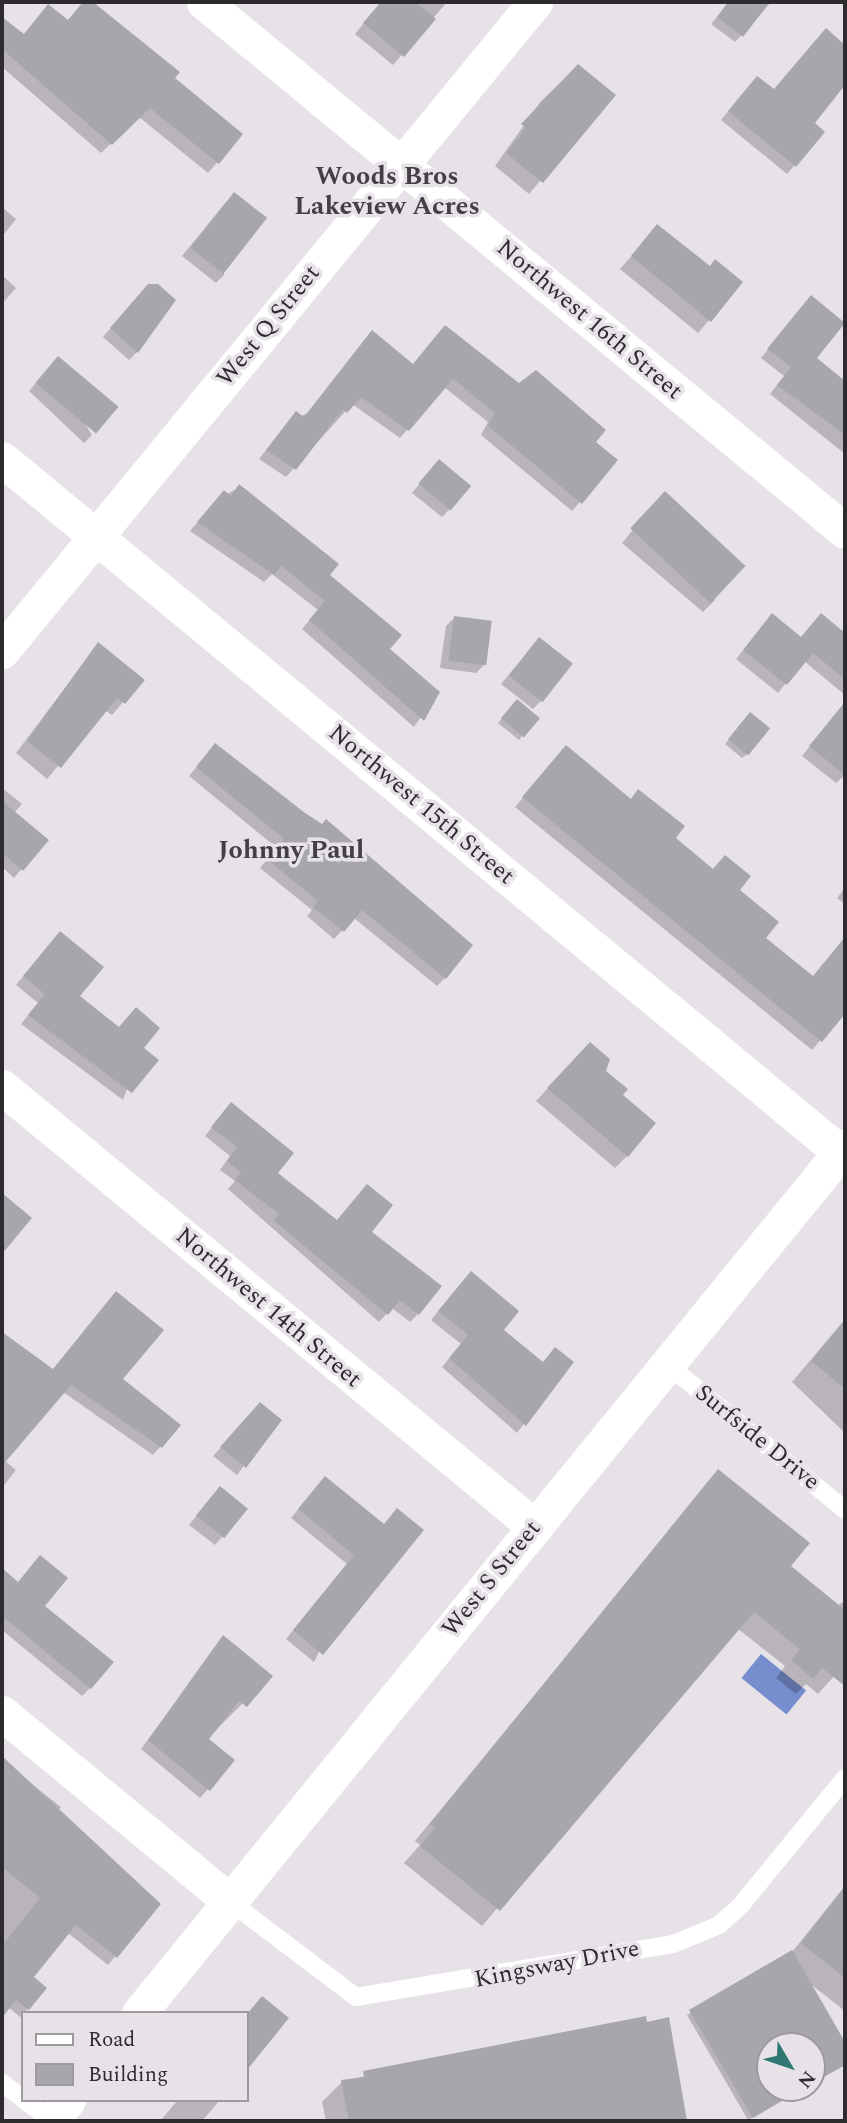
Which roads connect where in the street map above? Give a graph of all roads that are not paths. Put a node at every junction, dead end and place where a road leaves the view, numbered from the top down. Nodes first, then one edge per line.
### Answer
1 (204, 2) edge
2 (536, 2) edge
3 (401, 165) junction
4 (2, 459) edge
5 (845, 531) edge
6 (96, 536) junction
7 (2, 650) edge
8 (2, 1087) edge
9 (843, 1149) edge
10 (668, 1366) junction
11 (845, 1510) edge
12 (535, 1527) junction
13 (2, 1713) edge
14 (845, 1777) edge
15 (229, 1902) junction
16 (141, 2011) edge
17 (2, 2083) edge
18 (21, 2098) edge
19 (28, 2102) edge
20 (57, 2114) edge

1 - 3 street, Northwest 16th Street
2 - 3 street, West Q Street
3 - 5 street, Northwest 16th Street
3 - 6 street, West Q Street
4 - 6 street, Northwest 15th Street
6 - 7 street, West Q Street
6 - 9 street, Northwest 15th Street
8 - 12 street, Northwest 14th Street
9 - 10 street, West S Street
10 - 11 lane, Surfside Drive
10 - 12 street, West S Street
12 - 15 street, West S Street
13 - 15 street
14 - 15 lane, Kingsway Drive
15 - 16 street, West S Street
17 - 18 lane
19 - 20 lane

